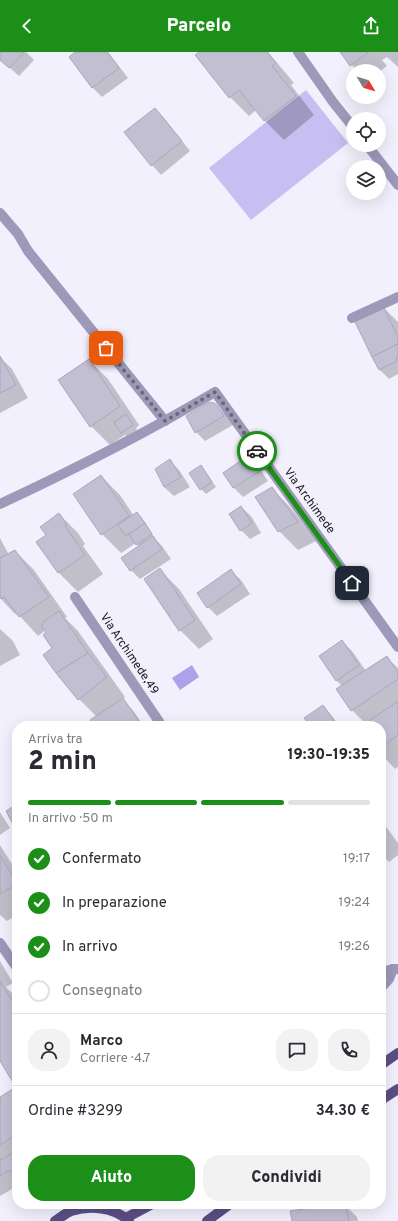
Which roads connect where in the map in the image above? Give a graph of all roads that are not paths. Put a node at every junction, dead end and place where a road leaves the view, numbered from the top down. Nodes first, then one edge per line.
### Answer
1 (298, 52) edge
2 (346, 118) edge
3 (372, 152) edge
4 (398, 185) edge
5 (0, 213) edge
6 (398, 297) edge
7 (352, 318) dead end
8 (165, 421) junction
9 (0, 504) edge
10 (75, 597) dead end
11 (398, 647) edge
12 (159, 721) edge
13 (0, 943) edge
14 (12, 961) edge
15 (396, 969) edge
16 (386, 971) edge
17 (386, 982) edge
18 (398, 1053) edge
19 (386, 1061) edge
20 (398, 1089) edge
21 (386, 1097) edge
22 (80, 1209) edge
23 (102, 1209) edge
24 (144, 1209) edge
25 (223, 1209) edge
26 (127, 1220) edge
27 (55, 1221) edge
28 (207, 1221) edge

1 - 2 street
3 - 4 street
5 - 8 street
6 - 7 street
8 - 9 street, Via Archimede
8 - 11 street, Via Archimede
10 - 12 street, Via Archimede,49
13 - 14 street
15 - 16 street
15 - 17 street
18 - 19 main road
20 - 21 main road
22 - 27 main road
23 - 26 main road
24 - 26 main road
25 - 28 main road

